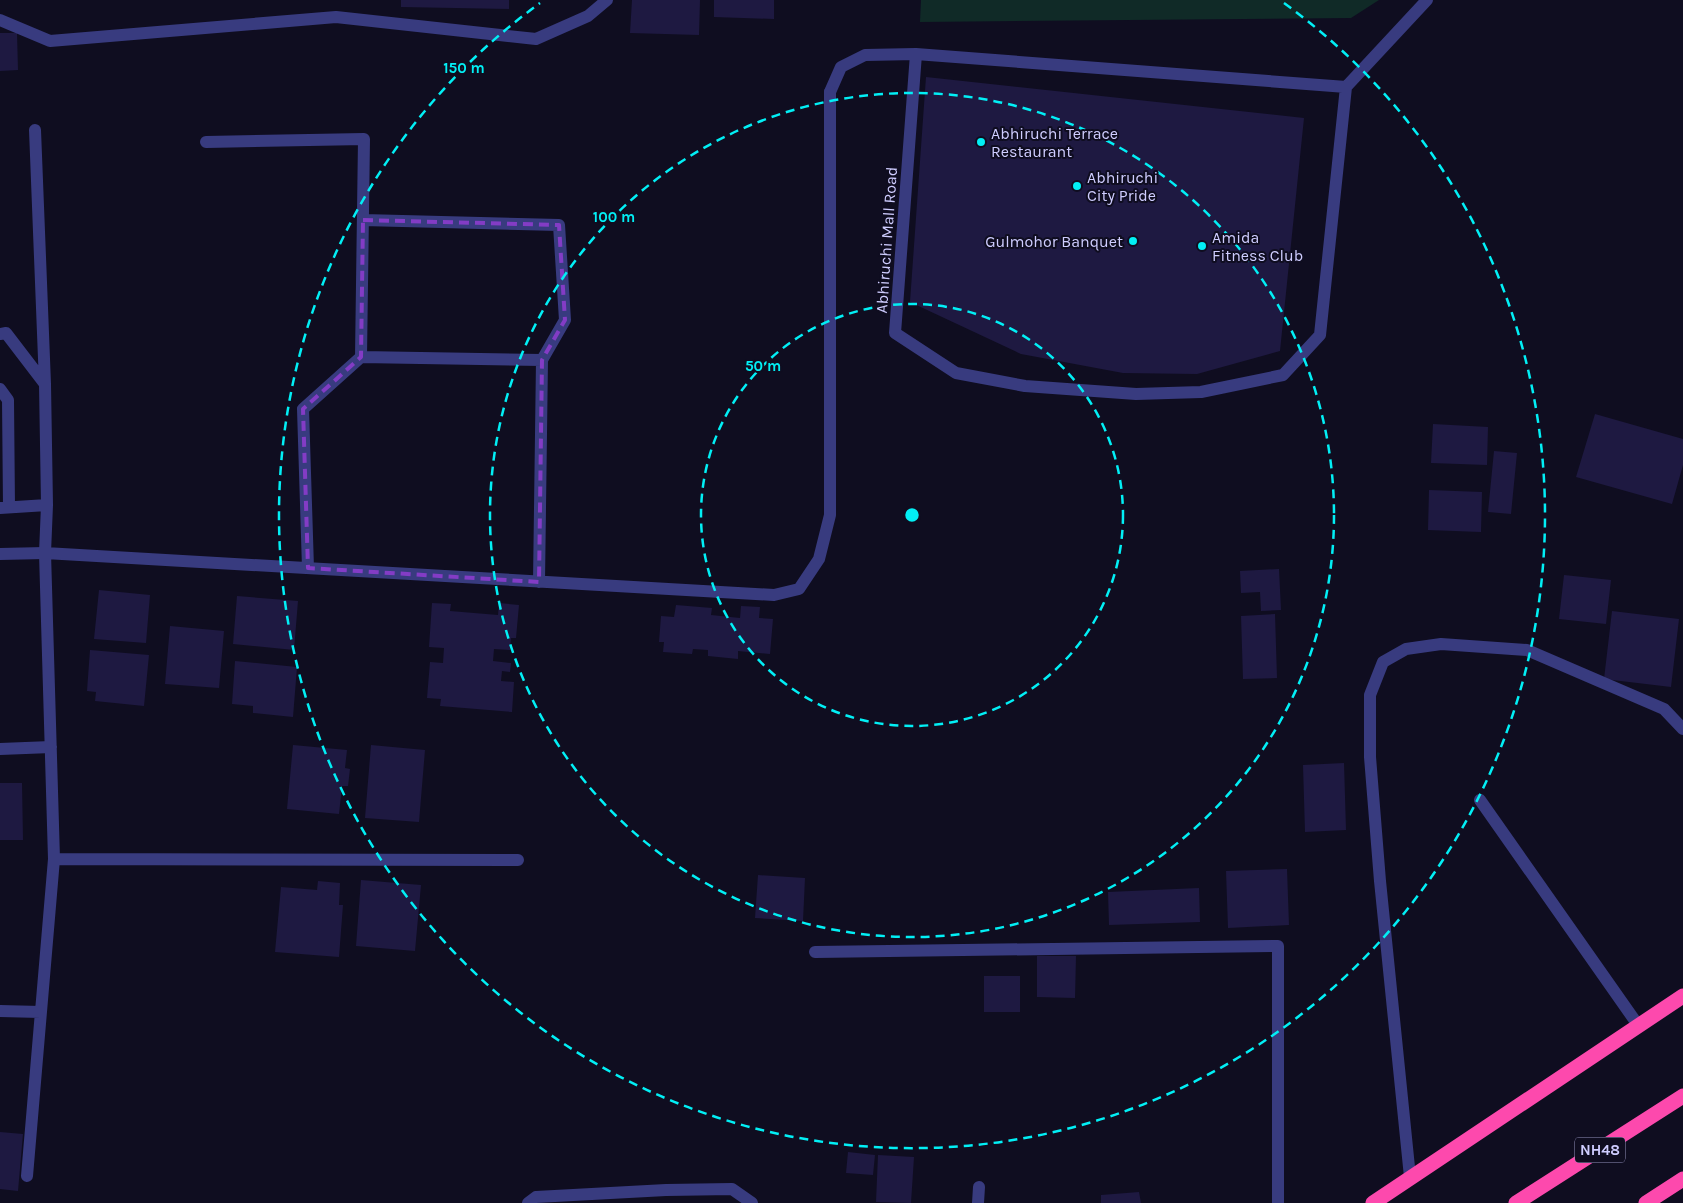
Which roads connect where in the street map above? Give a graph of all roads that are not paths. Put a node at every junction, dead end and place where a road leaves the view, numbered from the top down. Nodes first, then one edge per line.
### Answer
1 (607, 0) edge
2 (1427, 0) edge
3 (0, 20) edge
4 (916, 54) junction
5 (1346, 87) junction
6 (35, 130) dead end
7 (206, 142) dead end
8 (363, 220) junction
9 (0, 334) edge
10 (361, 357) junction
11 (542, 360) junction
12 (45, 384) junction
13 (0, 389) edge
14 (47, 505) junction
15 (5, 507) edge
16 (45, 553) junction
17 (0, 554) edge
18 (308, 568) junction
19 (539, 582) junction
20 (1683, 729) edge
21 (51, 747) junction
22 (0, 749) edge
23 (1480, 800) dead end
24 (54, 859) junction
25 (518, 860) dead end
26 (815, 952) dead end
27 (1683, 996) edge
28 (0, 1011) edge
29 (41, 1012) junction
30 (1638, 1025) junction
31 (1683, 1096) edge
32 (27, 1176) dead end
33 (1410, 1177) junction
34 (1683, 1179) edge
35 (979, 1188) dead end
36 (528, 1203) edge
37 (752, 1203) edge
38 (978, 1203) edge
39 (1278, 1203) edge
40 (1373, 1203) edge
41 (1516, 1203) edge
42 (1646, 1203) edge

1 - 3 street
2 - 5 street
4 - 5 street
4 - 5 street, Abhiruchi Mall Road
4 - 19 street
6 - 12 street
7 - 8 street
8 - 10 street
8 - 11 street
9 - 12 street
10 - 11 street
10 - 18 street
11 - 19 street
12 - 14 street
13 - 15 street
14 - 15 street
14 - 16 street
16 - 17 street
16 - 18 street
16 - 21 street
18 - 19 street
20 - 33 street
21 - 22 street
21 - 24 street
23 - 30 street
24 - 25 street
24 - 29 street
26 - 39 street
27 - 30 highway
28 - 29 street
29 - 32 street
30 - 33 highway
31 - 41 highway, NH48
33 - 40 highway
34 - 42 highway
35 - 38 street
36 - 37 street

